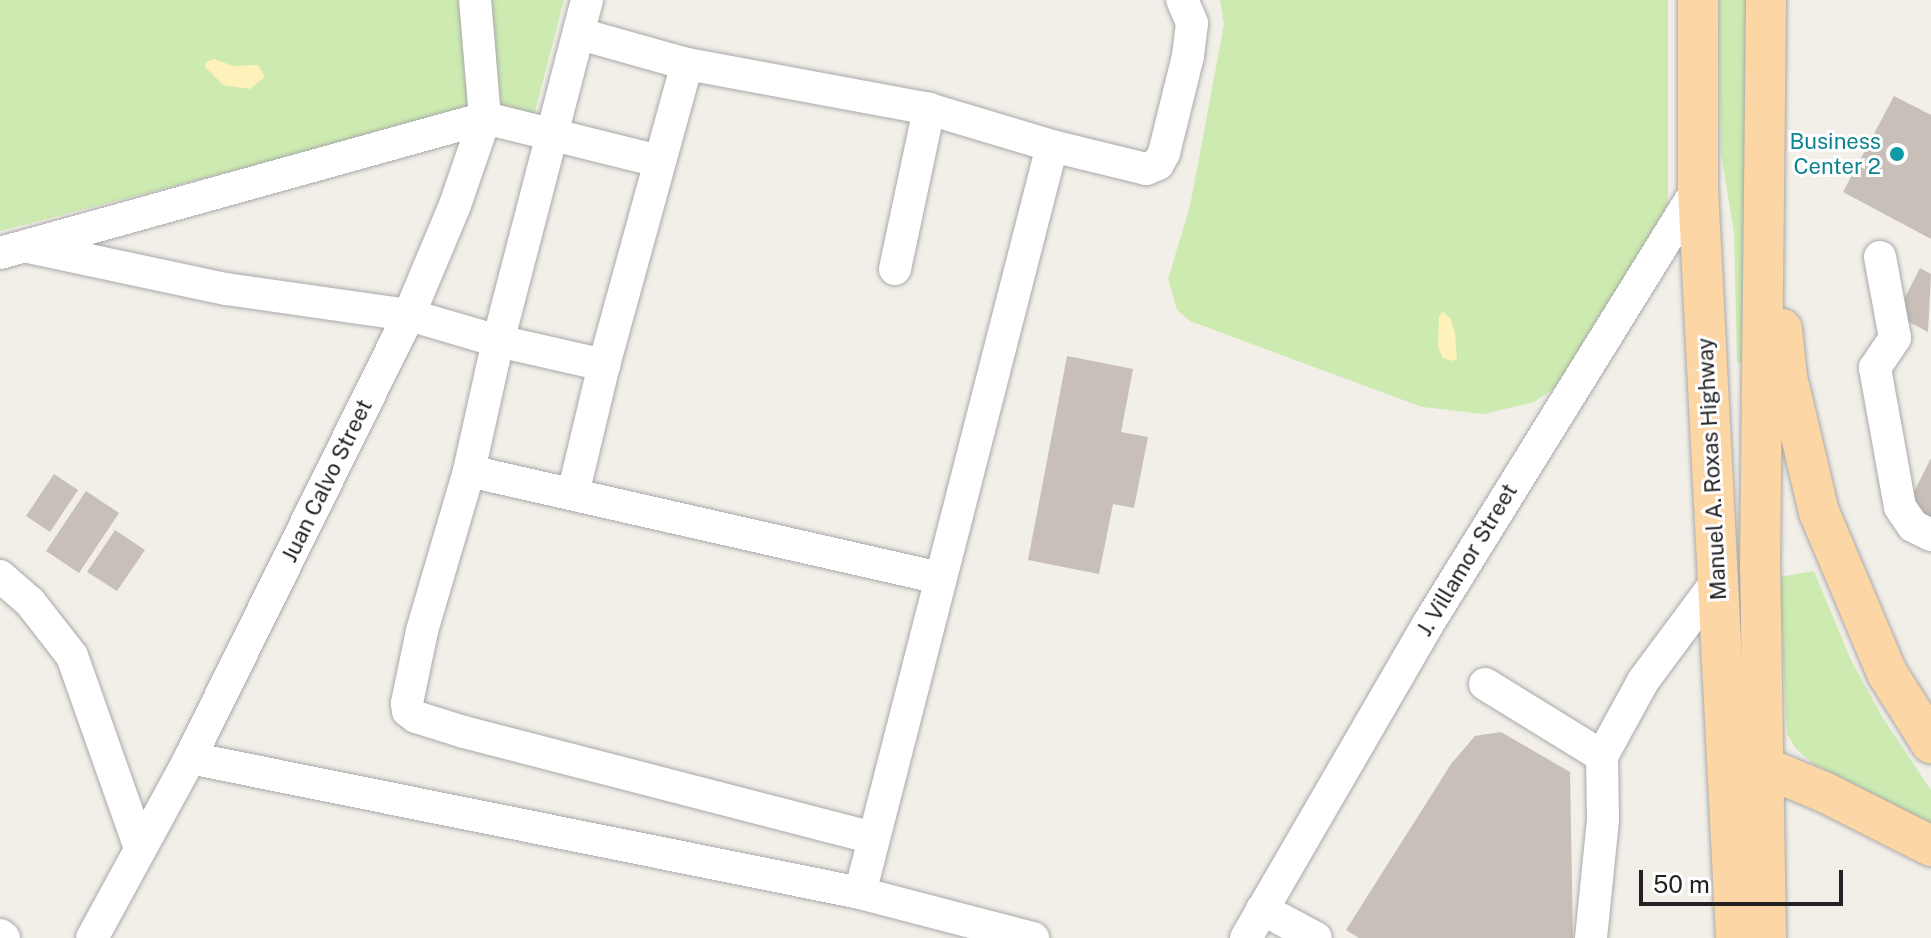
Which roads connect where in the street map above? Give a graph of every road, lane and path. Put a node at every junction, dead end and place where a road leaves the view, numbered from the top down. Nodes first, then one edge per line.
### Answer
1 (475, 0) edge
2 (587, 0) edge
3 (1182, 0) edge
4 (1698, 0) edge
5 (1766, 0) edge
6 (580, 34) junction
7 (687, 64) junction
8 (929, 109) junction
9 (485, 118) junction
10 (552, 135) junction
11 (1052, 146) junction
12 (1763, 153) junction
13 (659, 161) junction
14 (1698, 188) junction
15 (12, 250) edge
16 (1880, 257) dead end
17 (895, 269) dead end
18 (409, 315) junction
19 (498, 341) junction
20 (604, 365) junction
21 (469, 471) junction
22 (573, 494) junction
23 (1931, 535) edge
24 (0, 576) edge
25 (939, 578) junction
26 (1718, 580) junction
27 (1485, 684) dead end
28 (1931, 743) edge
29 (1725, 751) junction
30 (1602, 756) junction
31 (190, 758) junction
32 (1762, 765) junction
33 (874, 838) junction
34 (1931, 846) edge
35 (140, 848) junction
36 (860, 893) junction
37 (1262, 909) junction
38 (1014, 936) edge
39 (92, 938) edge
40 (1246, 938) edge
41 (1316, 938) edge
42 (1591, 938) edge
43 (1736, 938) edge
44 (1766, 938) edge

1 - 9 street, Juan Calvo Street
2 - 6 street
3 - 11 street
4 - 14 main road, Manuel A. Roxas Highway
5 - 12 main road, Manuel A. Roxas Highway
6 - 7 street
6 - 10 street
7 - 8 street
7 - 13 street
8 - 11 street
8 - 17 street
9 - 10 street
9 - 15 street
9 - 18 street, Juan Calvo Street
10 - 13 street
10 - 19 street
11 - 25 street
12 - 28 main road
12 - 32 main road, Manuel A. Roxas Highway
13 - 20 street
14 - 26 main road, Manuel A. Roxas Highway
14 - 37 street, J. Villamor Street
15 - 18 street
16 - 23 street
18 - 19 street
18 - 31 street, Juan Calvo Street
19 - 20 street
19 - 21 street
20 - 22 street
21 - 22 street
21 - 33 street
22 - 25 street
24 - 35 street
25 - 33 street
26 - 29 main road, Manuel A. Roxas Highway
26 - 30 street
27 - 30 street
29 - 32 main road
29 - 43 main road, Manuel A. Roxas Highway
30 - 42 street
31 - 35 street, Juan Calvo Street
31 - 36 street
32 - 34 main road
32 - 44 main road, Manuel A. Roxas Highway
33 - 36 street
35 - 39 street, Juan Calvo Street
36 - 38 street
37 - 40 street, J. Villamor Street
37 - 41 street

